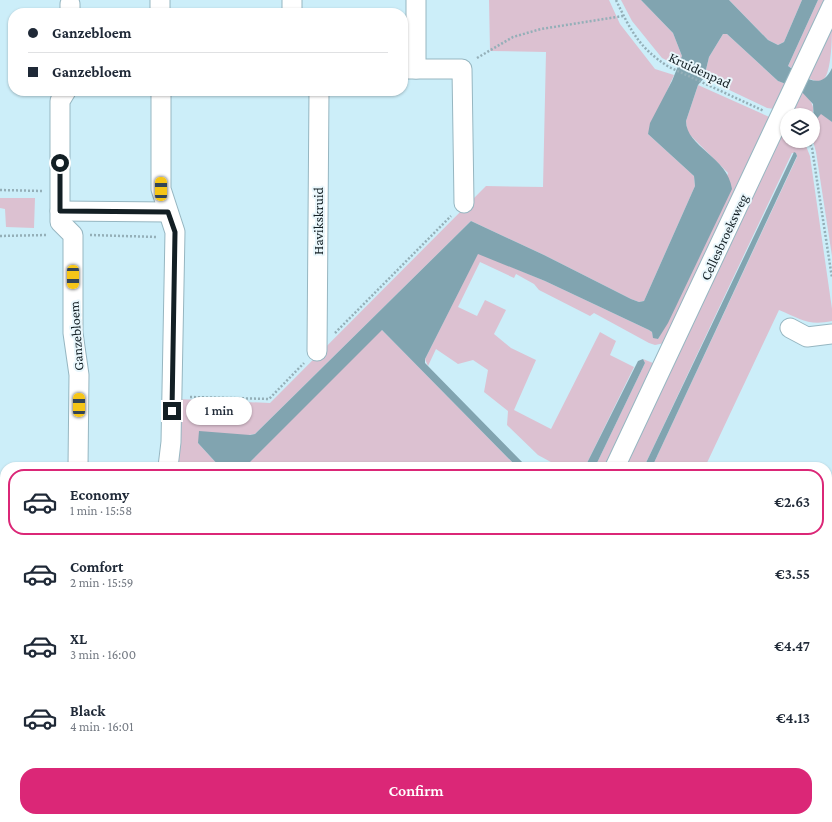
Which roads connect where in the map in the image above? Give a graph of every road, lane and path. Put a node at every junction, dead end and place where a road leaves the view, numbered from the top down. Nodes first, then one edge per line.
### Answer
1 (416, 0) edge
2 (616, 0) edge
3 (832, 6) edge
4 (623, 16) junction
5 (409, 69) edge
6 (462, 69) junction
7 (63, 96) edge
8 (162, 96) edge
9 (319, 96) edge
10 (784, 108) edge
11 (780, 118) joint
12 (812, 148) edge
13 (0, 190) edge
14 (60, 191) junction
15 (464, 203) dead end
16 (60, 211) junction
17 (168, 212) junction
18 (73, 235) junction
19 (0, 236) edge
20 (175, 237) junction
21 (832, 278) edge
22 (790, 328) dead end
23 (832, 334) edge
24 (316, 351) dead end
25 (78, 462) edge
26 (169, 462) edge
27 (617, 462) edge

1 - 5 street
2 - 4 path, Kruidenpad
3 - 10 street, Cellesbroeksweg
4 - 6 path
4 - 11 path, Kruidenpad
5 - 6 street
6 - 15 street
7 - 14 street
8 - 17 street
9 - 24 street, Havikskruid
11 - 27 street, Cellesbroeksweg
12 - 21 path
13 - 14 path
14 - 16 street
16 - 17 street
16 - 18 street
17 - 20 street
18 - 19 path
18 - 20 path
18 - 25 street, Ganzebloem
20 - 26 street
22 - 23 street

